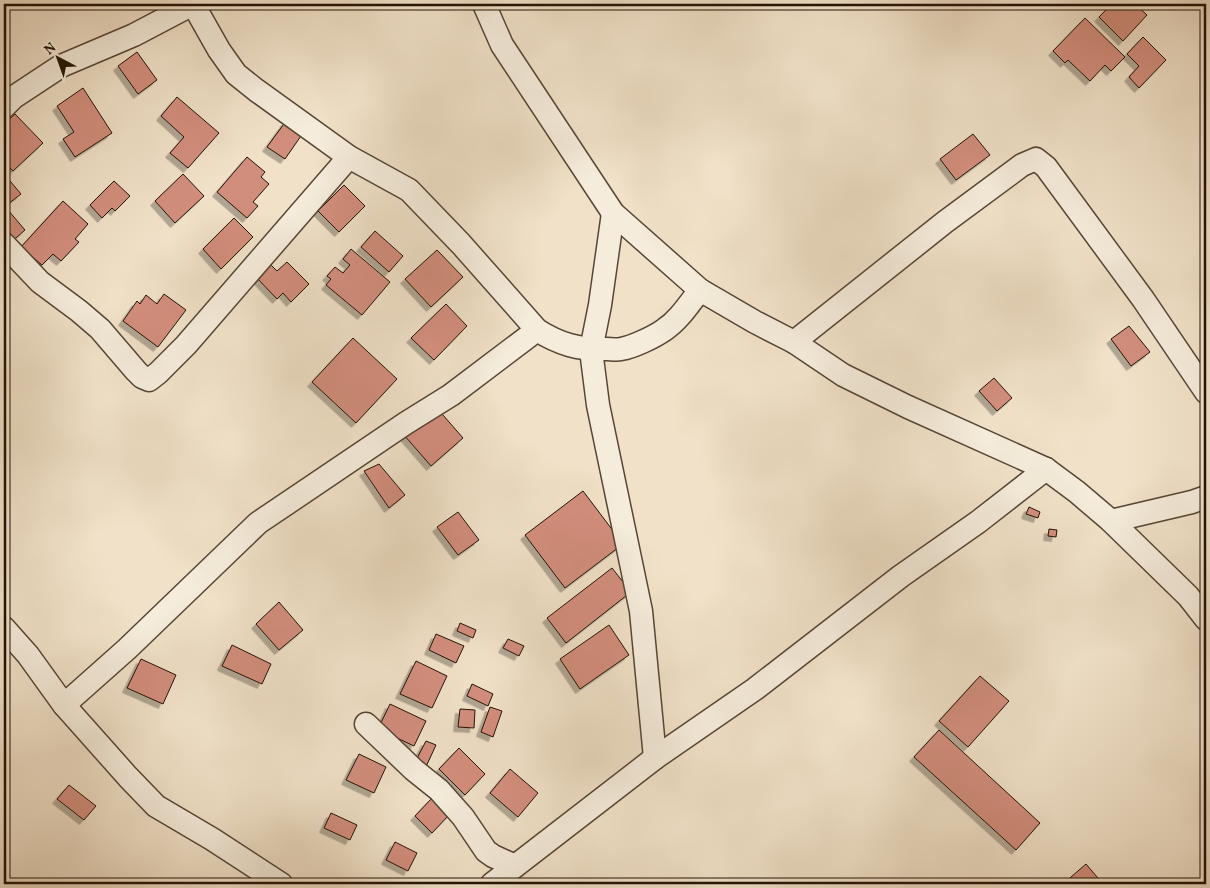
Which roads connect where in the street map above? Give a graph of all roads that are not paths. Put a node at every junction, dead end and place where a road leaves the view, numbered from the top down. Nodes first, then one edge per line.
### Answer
1 (193, 4) edge
2 (484, 4) edge
3 (4, 107) edge
4 (349, 158) junction
5 (613, 213) junction
6 (4, 244) edge
7 (700, 290) junction
8 (536, 330) junction
9 (794, 342) junction
10 (591, 350) junction
11 (1206, 392) edge
12 (1046, 469) junction
13 (1206, 497) edge
14 (1111, 521) junction
15 (1206, 619) edge
16 (4, 628) edge
17 (64, 705) junction
18 (366, 724) dead end
19 (654, 758) junction
20 (514, 866) junction
21 (280, 884) edge
22 (492, 884) edge

1 - 3 street
1 - 4 street
2 - 5 street
4 - 6 street
4 - 8 street
5 - 7 street
5 - 10 street
7 - 9 street
7 - 10 street
8 - 10 street
8 - 17 street
9 - 11 street
9 - 12 street
10 - 19 street
12 - 14 street
12 - 19 street
13 - 14 street
14 - 15 street
16 - 17 street
17 - 21 street
18 - 20 street
19 - 20 street
20 - 22 street

